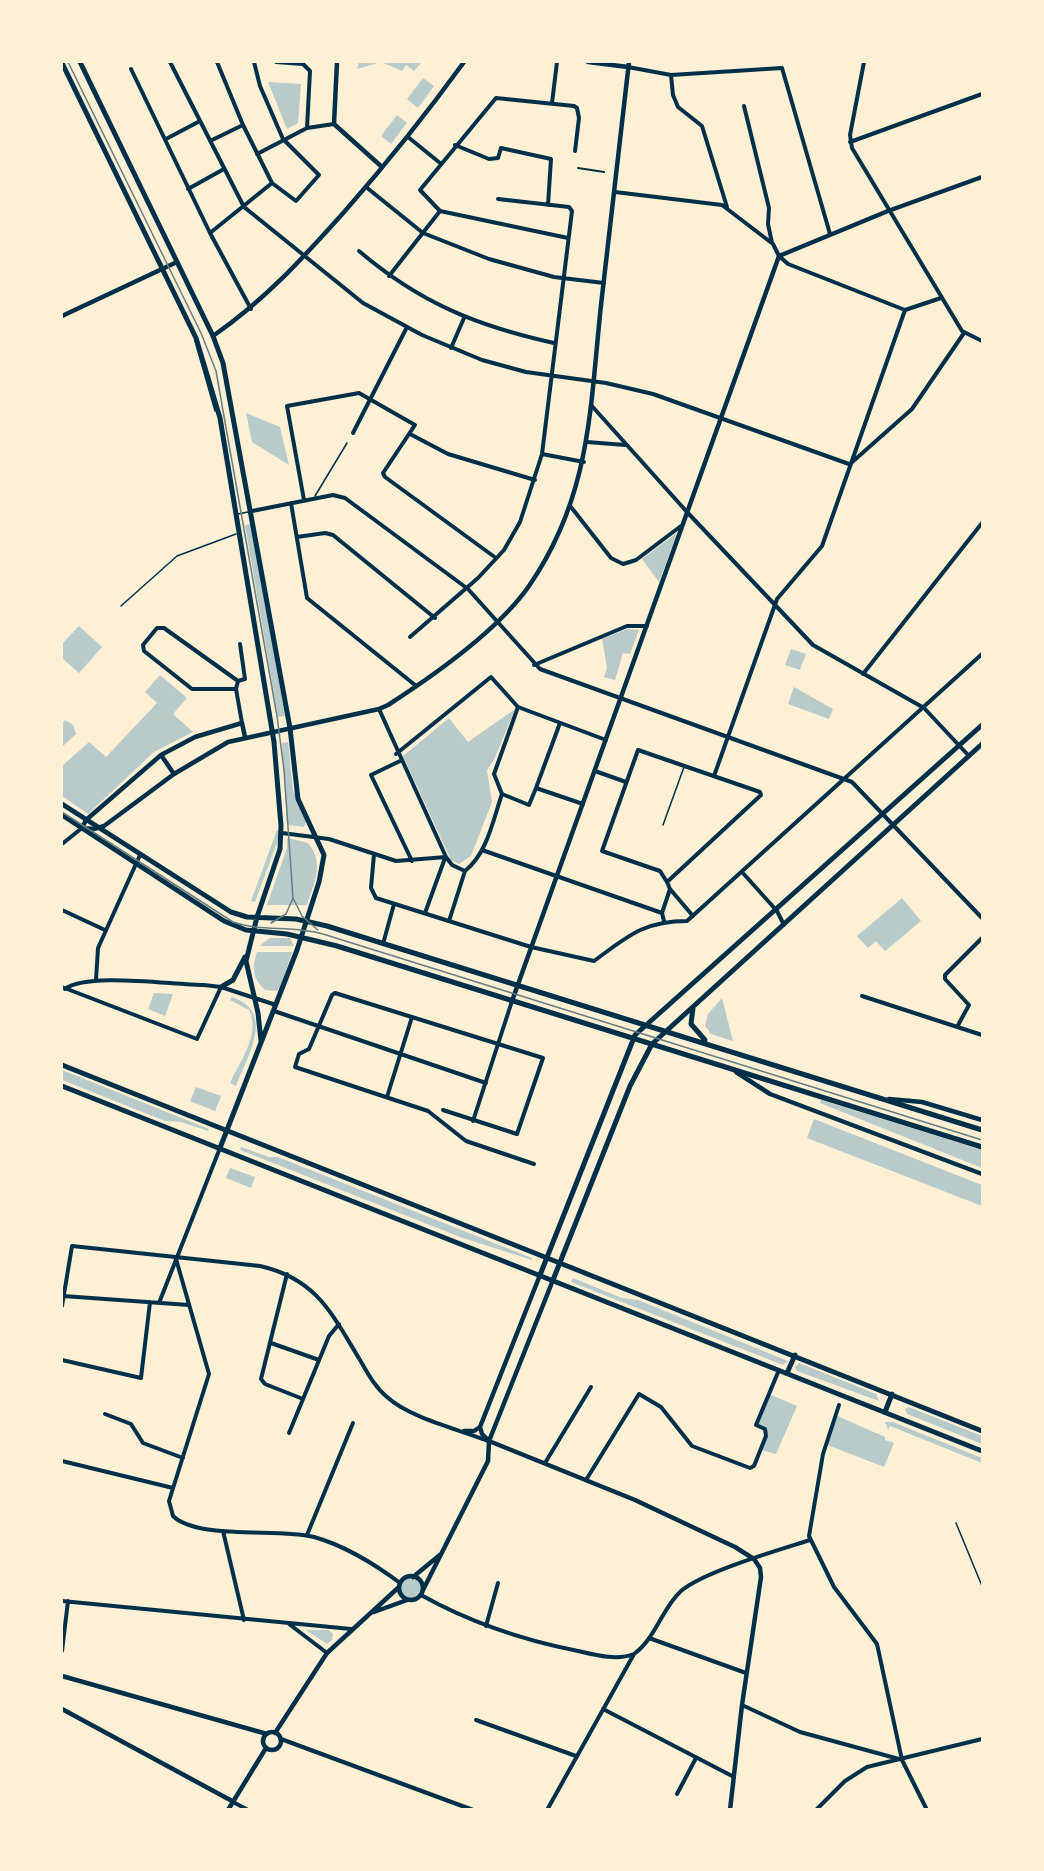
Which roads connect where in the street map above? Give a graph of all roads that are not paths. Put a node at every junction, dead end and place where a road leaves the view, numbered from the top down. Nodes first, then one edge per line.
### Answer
1 (81, 62) edge
2 (170, 62) edge
3 (217, 62) edge
4 (254, 62) edge
5 (276, 62) edge
6 (337, 62) edge
7 (464, 62) edge
8 (557, 62) edge
9 (588, 62) edge
10 (864, 62) edge
11 (62, 63) edge
12 (628, 64) edge
13 (131, 69) dead end
14 (671, 75) junction
15 (982, 94) edge
16 (552, 103) junction
17 (744, 106) dead end
18 (200, 121) junction
19 (334, 124) junction
20 (243, 125) junction
21 (307, 128) junction
22 (408, 137) junction
23 (166, 139) junction
24 (284, 139) junction
25 (210, 141) junction
26 (850, 142) junction
27 (455, 145) junction
28 (575, 152) dead end
29 (257, 154) junction
30 (440, 163) junction
31 (382, 167) junction
32 (578, 168) dead end
33 (224, 169) junction
34 (604, 172) dead end
35 (982, 177) edge
36 (272, 183) junction
37 (366, 187) junction
38 (188, 189) junction
39 (615, 192) junction
40 (498, 200) dead end
41 (548, 205) junction
42 (244, 207) junction
43 (727, 207) junction
44 (440, 211) junction
45 (888, 211) junction
46 (210, 233) junction
47 (423, 233) junction
48 (830, 234) junction
49 (568, 238) junction
50 (773, 244) junction
51 (359, 251) dead end
52 (305, 256) junction
53 (779, 256) junction
54 (177, 262) junction
55 (162, 269) junction
56 (389, 276) junction
57 (562, 278) junction
58 (604, 283) junction
59 (941, 298) junction
60 (251, 309) junction
61 (904, 310) junction
62 (62, 316) edge
63 (464, 318) junction
64 (407, 327) junction
65 (964, 333) junction
66 (213, 336) junction
67 (982, 341) edge
68 (554, 343) junction
69 (451, 348) junction
70 (550, 377) junction
71 (593, 382) junction
72 (370, 399) junction
73 (591, 404) junction
74 (721, 418) junction
75 (353, 433) dead end
76 (410, 434) junction
77 (587, 442) junction
78 (347, 443) dead end
79 (626, 445) junction
80 (542, 454) junction
81 (584, 462) junction
82 (849, 464) junction
83 (534, 480) junction
84 (314, 498) junction
85 (304, 500) junction
86 (291, 503) junction
87 (571, 507) junction
88 (252, 511) junction
89 (687, 512) junction
90 (237, 514) junction
91 (982, 522) edge
92 (683, 524) junction
93 (240, 533) junction
94 (297, 537) junction
95 (496, 558) junction
96 (468, 589) junction
97 (775, 604) junction
98 (121, 606) dead end
99 (435, 618) junction
100 (499, 621) junction
101 (646, 626) junction
102 (410, 637) dead end
103 (240, 644) dead end
104 (982, 654) edge
105 (534, 665) junction
106 (863, 674) junction
107 (238, 681) junction
108 (416, 685) junction
109 (236, 688) junction
110 (620, 699) junction
111 (518, 707) junction
112 (924, 708) junction
113 (379, 709) junction
114 (242, 723) junction
115 (560, 723) junction
116 (982, 725) edge
117 (290, 728) junction
118 (272, 731) junction
119 (245, 737) junction
120 (727, 737) junction
121 (606, 740) junction
122 (982, 744) edge
123 (959, 746) junction
124 (396, 754) junction
125 (161, 755) junction
126 (969, 756) junction
127 (400, 761) junction
128 (685, 766) junction
129 (595, 771) junction
130 (174, 774) junction
131 (714, 776) junction
132 (845, 778) junction
133 (626, 782) junction
134 (536, 788) junction
135 (502, 795) junction
136 (62, 804) edge
137 (583, 804) junction
138 (884, 814) junction
139 (62, 815) edge
140 (86, 820) junction
141 (894, 824) junction
142 (663, 825) dead end
143 (82, 828) junction
144 (98, 828) junction
145 (282, 832) junction
146 (317, 836) junction
147 (62, 844) edge
148 (482, 850) junction
149 (374, 854) junction
150 (140, 855) junction
151 (446, 857) junction
152 (412, 861) junction
153 (135, 863) junction
154 (465, 871) junction
155 (742, 872) junction
156 (557, 877) junction
157 (667, 882) junction
158 (670, 889) junction
159 (394, 904) junction
160 (62, 910) edge
161 (777, 910) junction
162 (662, 912) junction
163 (426, 914) junction
164 (693, 916) junction
165 (257, 917) junction
166 (982, 918) edge
167 (307, 921) junction
168 (449, 921) junction
169 (664, 921) junction
170 (784, 925) junction
171 (105, 930) junction
172 (253, 932) junction
173 (302, 937) junction
174 (982, 938) edge
175 (383, 944) junction
176 (531, 947) junction
177 (248, 950) junction
178 (96, 980) junction
179 (221, 987) junction
180 (517, 987) junction
181 (63, 988) edge
182 (862, 996) dead end
183 (255, 997) junction
184 (512, 1001) junction
185 (276, 1005) junction
186 (693, 1008) junction
187 (274, 1011) junction
188 (412, 1017) junction
189 (645, 1026) junction
190 (316, 1027) junction
191 (957, 1027) junction
192 (666, 1031) junction
193 (982, 1035) edge
194 (633, 1038) junction
195 (498, 1044) junction
196 (652, 1044) junction
197 (712, 1044) junction
198 (261, 1046) junction
199 (401, 1055) junction
200 (62, 1065) edge
201 (731, 1069) junction
202 (486, 1083) junction
203 (62, 1086) edge
204 (387, 1097) junction
205 (884, 1099) junction
206 (442, 1110) dead end
207 (982, 1120) edge
208 (473, 1121) junction
209 (227, 1130) junction
210 (982, 1130) edge
211 (982, 1147) edge
212 (220, 1148) junction
213 (534, 1164) dead end
214 (982, 1174) edge
215 (547, 1256) junction
216 (176, 1258) junction
217 (561, 1262) junction
218 (287, 1274) junction
219 (540, 1275) junction
220 (553, 1280) junction
221 (63, 1286) edge
222 (63, 1296) junction
223 (150, 1302) junction
224 (159, 1303) junction
225 (189, 1305) junction
226 (62, 1306) edge
227 (339, 1324) junction
228 (271, 1343) junction
229 (795, 1355) junction
230 (62, 1360) edge
231 (319, 1360) junction
232 (779, 1370) junction
233 (788, 1373) junction
234 (591, 1387) dead end
235 (892, 1394) junction
236 (303, 1399) junction
237 (839, 1404) dead end
238 (885, 1412) junction
239 (105, 1414) dead end
240 (353, 1424) dead end
241 (480, 1426) junction
242 (464, 1431) junction
243 (982, 1431) edge
244 (289, 1432) dead end
245 (489, 1441) junction
246 (504, 1447) junction
247 (982, 1451) edge
248 (490, 1457) junction
249 (183, 1458) junction
250 (62, 1461) edge
251 (545, 1463) junction
252 (586, 1480) junction
253 (173, 1488) junction
254 (956, 1523) dead end
255 (223, 1531) junction
256 (307, 1535) junction
257 (810, 1540) junction
258 (445, 1550) junction
259 (754, 1559) junction
260 (412, 1577) junction
261 (498, 1583) dead end
262 (399, 1585) junction
263 (982, 1586) edge
264 (422, 1592) junction
265 (62, 1600) edge
266 (407, 1600) junction
267 (68, 1601) junction
268 (369, 1615) junction
269 (244, 1620) junction
270 (289, 1624) junction
271 (486, 1626) junction
272 (351, 1629) junction
273 (649, 1638) junction
274 (62, 1651) edge
275 (327, 1653) junction
276 (634, 1653) junction
277 (746, 1673) junction
278 (62, 1676) edge
279 (742, 1705) junction
280 (62, 1709) edge
281 (603, 1709) junction
282 (476, 1720) dead end
283 (275, 1733) junction
284 (267, 1734) junction
285 (982, 1738) edge
286 (281, 1739) junction
287 (266, 1748) junction
288 (576, 1755) junction
289 (696, 1758) junction
290 (902, 1760) junction
291 (734, 1777) junction
292 (677, 1794) dead end
293 (232, 1801) junction
294 (228, 1809) edge
295 (248, 1809) edge
296 (473, 1809) edge
297 (547, 1809) edge
298 (730, 1809) edge
299 (816, 1809) edge
300 (927, 1809) edge

1 - 54 main road
2 - 18 street
3 - 20 street
4 - 24 street
5 - 21 street
6 - 19 street
7 - 22 street
8 - 16 street
9 - 12 street
10 - 26 street
11 - 55 main road
12 - 14 street
12 - 39 street
13 - 23 street
14 - 43 street
14 - 48 street
15 - 26 street
16 - 27 street
16 - 28 street
17 - 50 street
18 - 23 street
18 - 25 street
19 - 21 street
19 - 31 street
20 - 25 street
20 - 29 street
21 - 24 street
22 - 30 street
22 - 31 street
23 - 38 street
24 - 29 street
24 - 36 street
25 - 33 street
26 - 45 street
27 - 30 street
27 - 41 street
29 - 36 street
30 - 44 street
31 - 37 street
32 - 34 street
33 - 38 street
33 - 42 street
35 - 45 street
36 - 42 street
37 - 47 street
37 - 52 street
38 - 46 street
39 - 43 street
39 - 58 street
40 - 41 street
41 - 49 street
42 - 46 street
42 - 52 street
43 - 50 street
44 - 47 street
44 - 49 street
45 - 48 street
45 - 59 street
46 - 60 street
47 - 56 street
47 - 57 street
48 - 53 street
49 - 57 street
50 - 53 street
51 - 56 street
52 - 60 street
52 - 64 street
53 - 61 street
53 - 74 street
54 - 55 street
54 - 66 main road
55 - 62 street
55 - 90 main road
56 - 63 street
57 - 58 street
57 - 68 street
58 - 71 street
59 - 61 street
59 - 65 street
60 - 66 street
61 - 82 street
63 - 68 street
63 - 69 street
64 - 69 street
64 - 72 street
65 - 67 street
65 - 82 street
66 - 88 main road
68 - 70 street
69 - 70 street
70 - 71 street
70 - 80 street
71 - 73 street
71 - 74 street
72 - 75 street
72 - 76 street
72 - 85 street
73 - 77 street
73 - 79 street
74 - 82 street
74 - 89 street
76 - 83 street
76 - 95 street
77 - 79 street
77 - 81 street
78 - 84 lane
79 - 89 street
80 - 81 street
80 - 83 street
81 - 87 street
82 - 97 street
83 - 95 street
84 - 85 street
84 - 96 street
85 - 86 street
86 - 88 street
86 - 94 street
87 - 92 street
87 - 100 street
88 - 90 lane
88 - 117 main road
89 - 92 street
89 - 97 street
90 - 93 main road
91 - 106 street
92 - 101 street
93 - 98 lane
93 - 118 main road
94 - 99 street
94 - 108 street
95 - 96 street
96 - 99 street
96 - 100 street
97 - 106 street
97 - 120 street
99 - 102 street
100 - 105 street
100 - 108 street
101 - 105 street
101 - 110 street
103 - 107 street
104 - 112 street
105 - 110 street
106 - 112 street
107 - 109 street
107 - 109 street
108 - 113 street
109 - 114 street
110 - 120 street
110 - 121 street
111 - 115 street
111 - 124 street
111 - 135 street
112 - 123 street
112 - 132 street
113 - 117 street
113 - 124 street
114 - 119 street
114 - 125 street
115 - 121 street
115 - 134 street
116 - 123 main road
117 - 118 street
117 - 146 main road
118 - 119 street
118 - 145 main road
119 - 130 street
120 - 131 street
120 - 132 street
121 - 129 street
122 - 126 main road
123 - 126 street
123 - 138 main road
124 - 127 street
125 - 130 street
125 - 140 street
126 - 141 main road
127 - 151 street
127 - 152 street
128 - 131 street
128 - 133 street
128 - 142 lane
129 - 133 street
129 - 137 street
130 - 144 street
131 - 157 street
132 - 138 street
132 - 155 street
133 - 157 street
134 - 135 street
134 - 137 street
135 - 148 street
136 - 140 main road
137 - 156 street
138 - 141 street
138 - 161 main road
139 - 143 main road
140 - 143 street
140 - 144 main road
141 - 166 street
141 - 170 main road
143 - 144 street
143 - 147 street
143 - 153 main road
144 - 150 main road
145 - 146 street
145 - 165 main road
146 - 149 street
146 - 167 main road
148 - 154 street
148 - 156 street
149 - 152 street
149 - 159 street
150 - 153 street
150 - 165 main road
151 - 152 street
151 - 154 street
151 - 163 street
153 - 171 street
153 - 172 main road
154 - 168 street
155 - 161 street
155 - 164 street
156 - 162 street
156 - 176 street
157 - 158 street
158 - 162 street
158 - 164 street
159 - 163 street
159 - 175 street
160 - 171 street
161 - 170 street
161 - 189 main road
162 - 169 street
163 - 168 street
164 - 169 street
165 - 167 main road
165 - 172 main road
167 - 173 main road
167 - 175 main road
168 - 176 street
169 - 176 street
170 - 186 main road
171 - 178 street
172 - 173 main road
172 - 177 main road
173 - 184 main road
173 - 185 main road
174 - 191 street
175 - 180 main road
176 - 180 street
177 - 179 main road
177 - 183 main road
178 - 179 street
178 - 181 street
179 - 181 street
179 - 183 street
180 - 184 street
180 - 189 main road
182 - 191 street
183 - 185 street
183 - 198 main road
184 - 194 main road
184 - 195 street
185 - 187 main road
186 - 192 main road
186 - 197 main road
187 - 190 street
187 - 198 main road
188 - 190 street
188 - 195 street
188 - 199 street
189 - 192 main road
189 - 194 main road
190 - 199 street
190 - 204 street
191 - 193 street
192 - 196 main road
192 - 197 main road
194 - 196 main road
194 - 215 main road
195 - 202 street
195 - 208 street
196 - 201 main road
196 - 217 main road
197 - 205 main road
198 - 209 main road
199 - 202 street
199 - 204 street
200 - 209 main road
201 - 211 main road
201 - 214 street
202 - 208 street
203 - 212 main road
204 - 213 street
205 - 207 street
205 - 210 main road
206 - 208 street
209 - 212 main road
209 - 215 main road
212 - 216 street
212 - 219 main road
215 - 217 main road
215 - 219 main road
216 - 218 street
216 - 221 street
216 - 224 street
216 - 225 street
217 - 220 main road
217 - 229 main road
218 - 227 street
218 - 228 street
219 - 220 main road
219 - 241 street
220 - 232 main road
220 - 245 street
221 - 222 street
222 - 223 street
222 - 226 street
223 - 224 street
223 - 230 street
224 - 225 street
225 - 249 street
227 - 231 street
227 - 242 street
228 - 231 street
228 - 236 street
229 - 233 main road
229 - 235 main road
231 - 236 street
232 - 233 main road
232 - 252 street
233 - 238 main road
234 - 251 street
235 - 238 main road
235 - 243 main road
236 - 244 street
237 - 257 street
238 - 247 main road
239 - 249 street
240 - 256 street
241 - 242 street
241 - 245 street
242 - 245 street
245 - 246 street
245 - 248 street
246 - 248 street
246 - 251 street
248 - 258 street
249 - 253 street
250 - 253 street
251 - 252 street
252 - 259 street
253 - 255 street
254 - 263 lane
255 - 256 street
255 - 269 street
256 - 262 street
257 - 259 street
257 - 290 street
258 - 260 street
258 - 264 street
259 - 273 street
259 - 277 street
260 - 262 street
260 - 264 street
261 - 271 street
262 - 266 street
262 - 268 street
264 - 266 street
264 - 271 street
265 - 267 street
266 - 268 street
267 - 269 street
267 - 274 street
268 - 272 street
269 - 270 street
270 - 272 street
270 - 275 street
271 - 276 street
272 - 275 street
273 - 276 street
273 - 277 street
275 - 283 street
276 - 281 street
277 - 279 street
278 - 284 street
279 - 290 street
279 - 291 street
280 - 293 street
281 - 288 street
281 - 289 street
282 - 288 street
283 - 284 street
283 - 286 street
284 - 287 street
285 - 290 street
286 - 287 street
286 - 296 street
287 - 293 street
288 - 297 street
289 - 291 street
289 - 292 street
290 - 299 street
290 - 300 street
291 - 298 street
293 - 294 street
293 - 295 street

